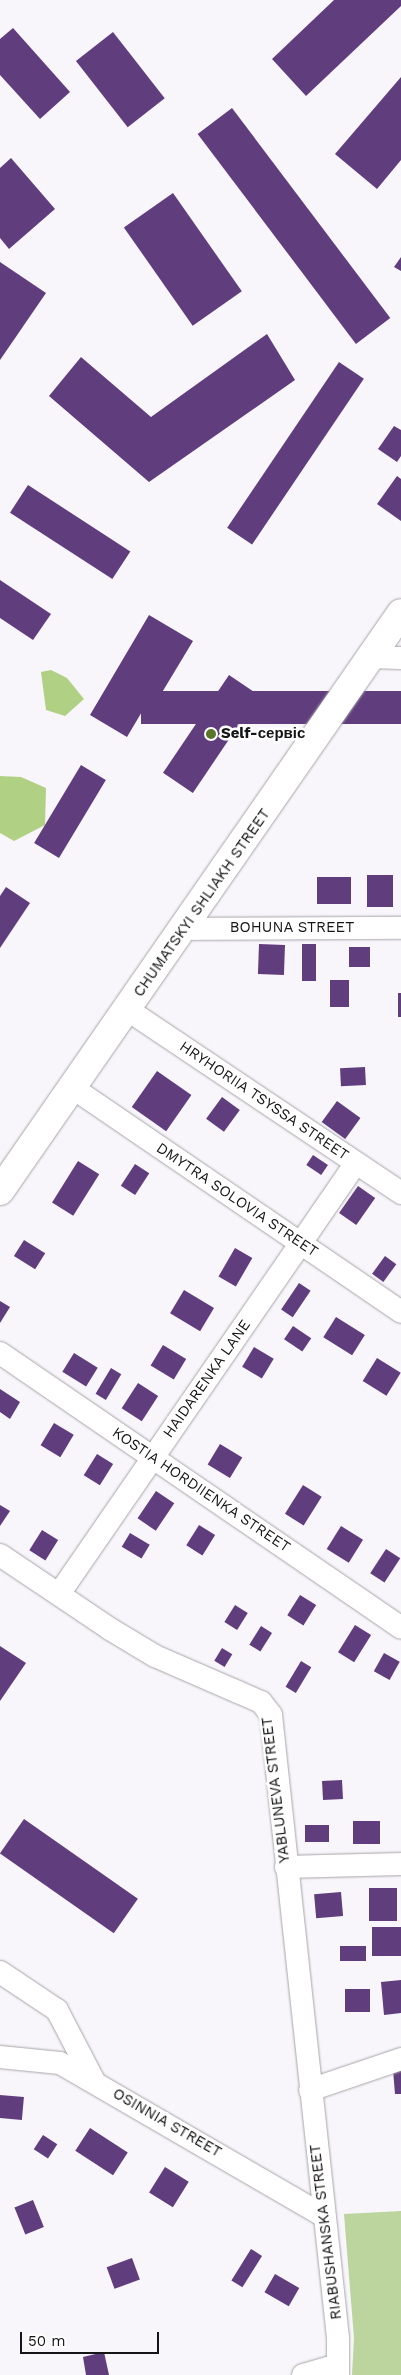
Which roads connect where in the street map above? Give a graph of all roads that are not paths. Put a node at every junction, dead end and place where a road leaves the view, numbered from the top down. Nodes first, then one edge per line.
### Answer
1 (401, 612) edge
2 (370, 657) junction
3 (401, 658) edge
4 (401, 928) edge
5 (184, 929) junction
6 (128, 1010) junction
7 (73, 1088) junction
8 (356, 1164) junction
9 (0, 1191) edge
10 (401, 1193) edge
11 (301, 1244) junction
12 (401, 1312) edge
13 (0, 1353) edge
14 (153, 1458) junction
15 (0, 1556) edge
16 (59, 1594) junction
17 (401, 1628) edge
18 (401, 1864) edge
19 (286, 1867) junction
20 (0, 1972) edge
21 (0, 2057) edge
22 (401, 2059) edge
23 (94, 2081) junction
24 (310, 2090) junction
25 (324, 2216) junction
26 (338, 2370) edge
27 (303, 2375) edge

1 - 2 main road, CHUMATSKYI SHLIAKH STREET
2 - 3 street
2 - 5 main road, CHUMATSKYI SHLIAKH STREET
4 - 5 street, BOHUNA STREET
5 - 6 main road, CHUMATSKYI SHLIAKH STREET
6 - 7 main road, CHUMATSKYI SHLIAKH STREET
6 - 8 street, HRYHORIIA TSYSSA STREET
7 - 9 main road, CHUMATSKYI SHLIAKH STREET
7 - 11 street, DMYTRA SOLOVIA STREET
8 - 10 street, HRYHORIIA TSYSSA STREET
8 - 11 street, HAIDARENKA LANE
11 - 12 street, DMYTRA SOLOVIA STREET
11 - 14 street, HAIDARENKA LANE
13 - 14 street, KOSTIA HORDIIENKA STREET
14 - 16 street, HAIDARENKA LANE
14 - 17 street, KOSTIA HORDIIENKA STREET
15 - 16 street, YABLUNEVA STREET
16 - 19 street, YABLUNEVA STREET
18 - 19 street
19 - 24 street, YABLUNEVA STREET
20 - 23 street
21 - 23 street, OSINNIA STREET
22 - 24 street
23 - 25 street, OSINNIA STREET
24 - 25 street, RIABUSHANSKA STREET
25 - 26 street, RIABUSHANSKA STREET
26 - 27 street

